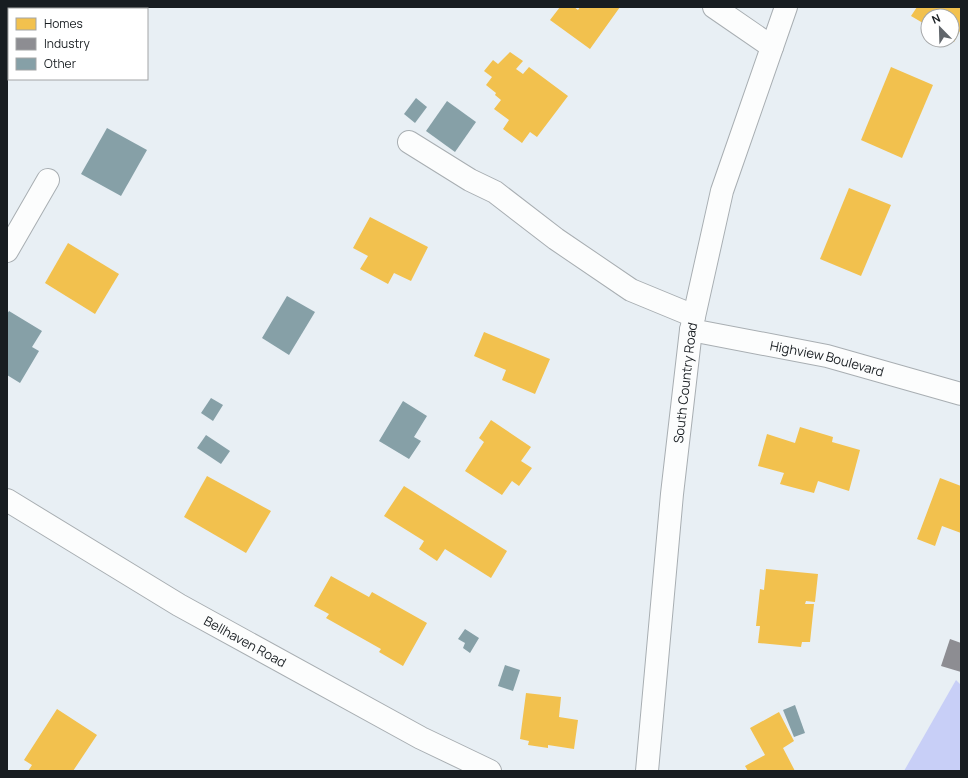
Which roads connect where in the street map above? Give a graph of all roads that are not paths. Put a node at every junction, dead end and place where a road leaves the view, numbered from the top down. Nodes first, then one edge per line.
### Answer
1 (714, 7) edge
2 (786, 7) edge
3 (772, 47) junction
4 (409, 142) dead end
5 (48, 180) dead end
6 (7, 251) edge
7 (693, 323) junction
8 (961, 394) edge
9 (7, 500) edge
10 (490, 771) edge
11 (647, 771) edge

1 - 3 street
2 - 3 street, South Country Road
3 - 7 street, South Country Road
4 - 7 street, Highview Boulevard
5 - 6 street
7 - 8 street, Highview Boulevard
7 - 11 street, South Country Road
9 - 10 street, Bellhaven Road

